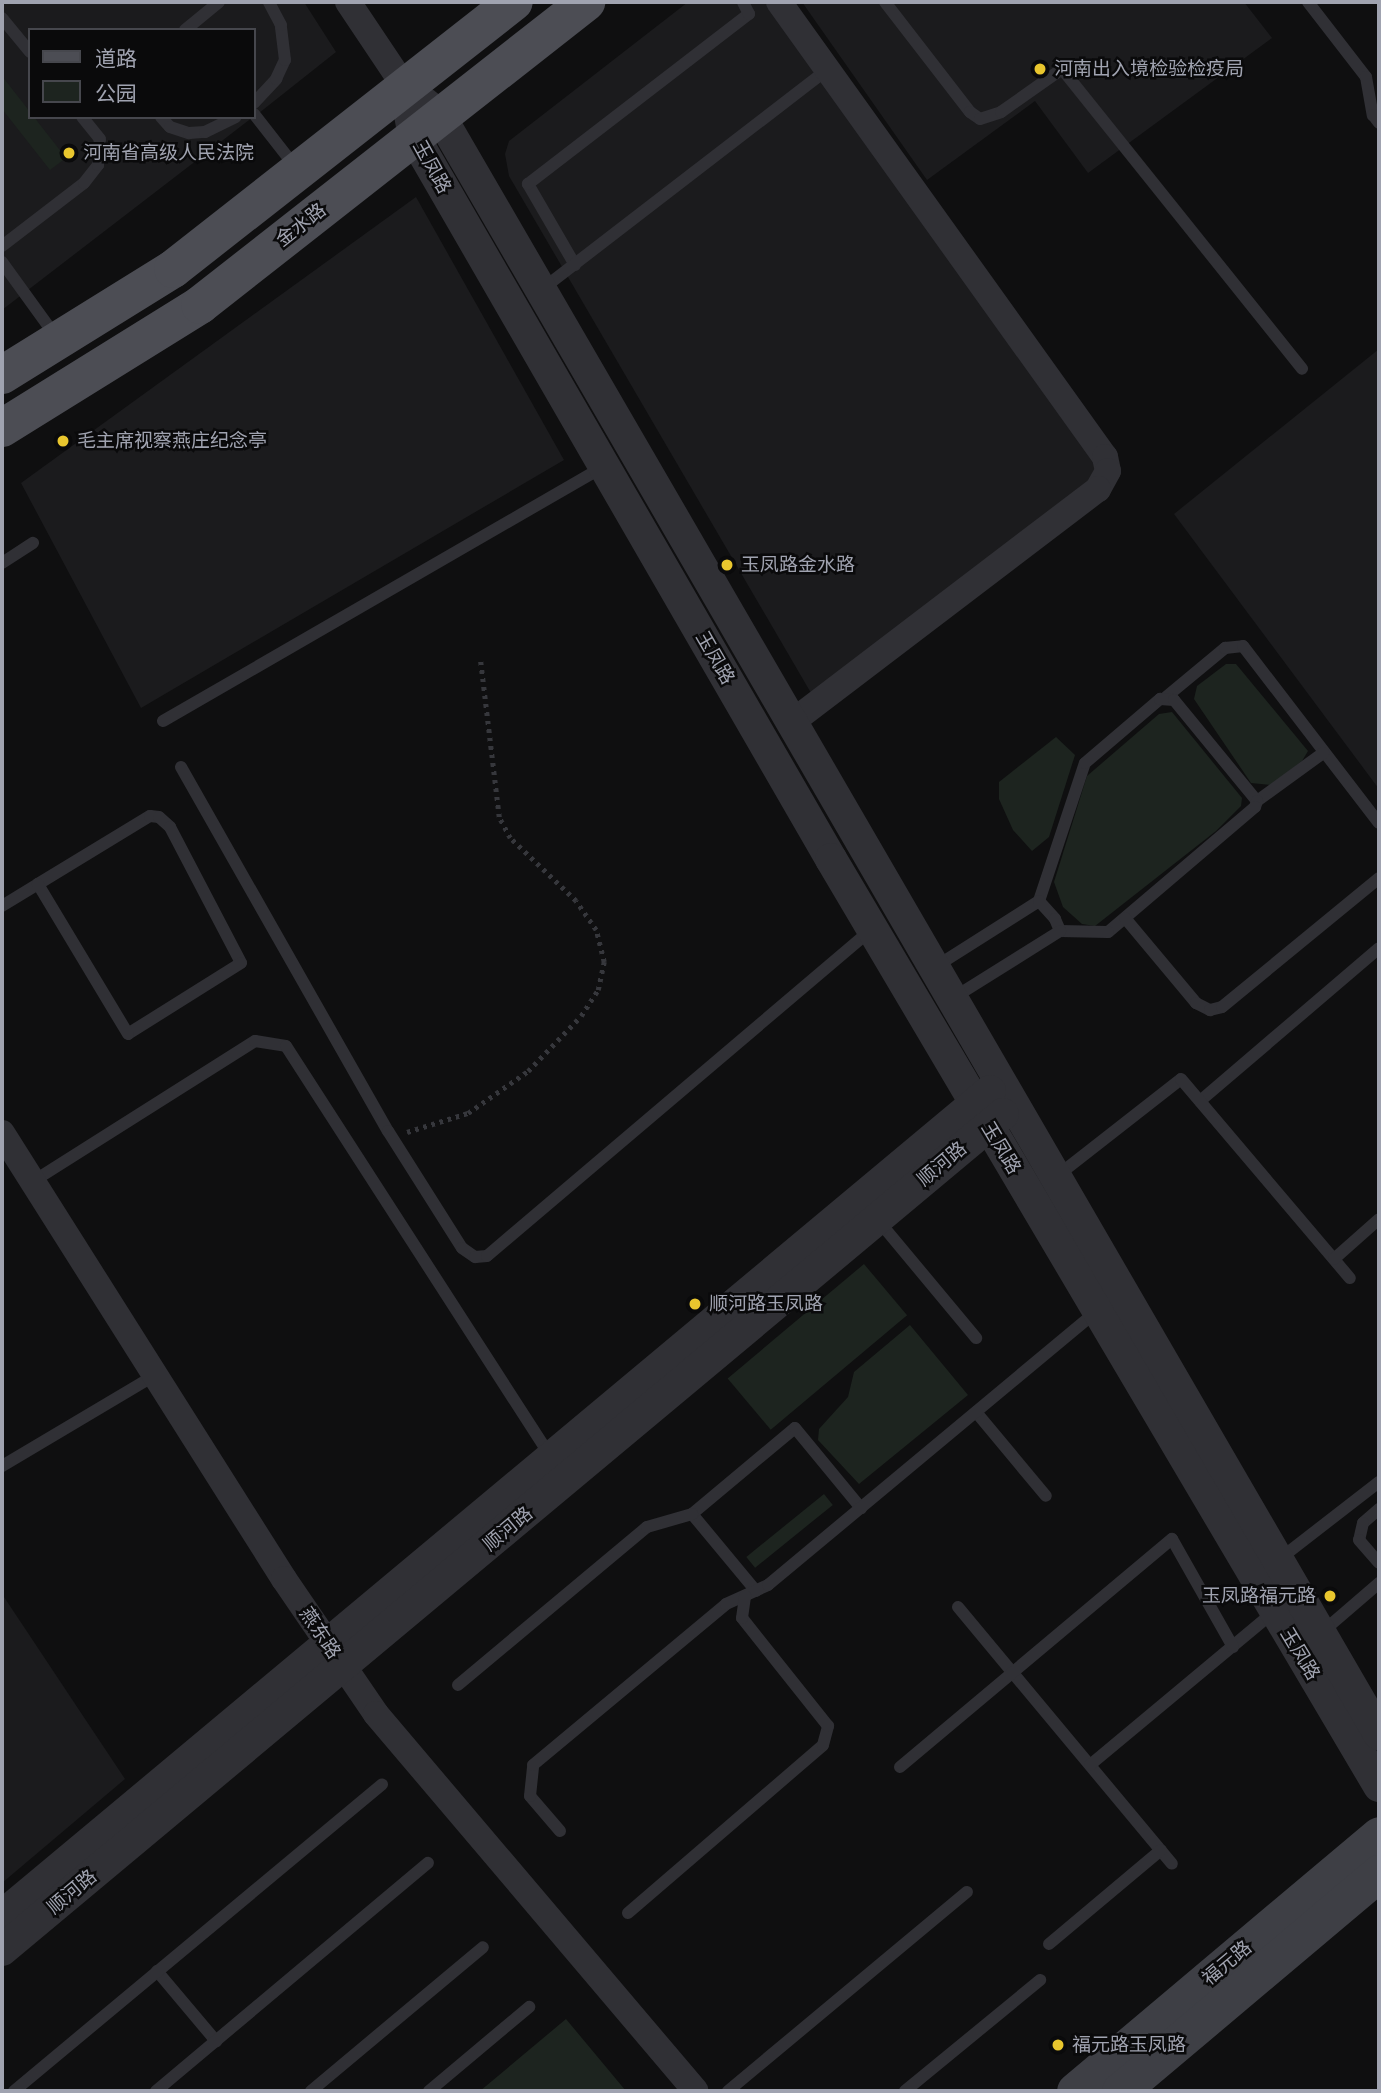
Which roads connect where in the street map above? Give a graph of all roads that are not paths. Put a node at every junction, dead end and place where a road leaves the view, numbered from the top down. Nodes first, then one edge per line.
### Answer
1 (219, 2) edge
2 (269, 2) edge
3 (348, 2) edge
4 (514, 2) edge
5 (586, 2) edge
6 (743, 2) edge
7 (779, 2) edge
8 (885, 2) edge
9 (1308, 2) edge
10 (2, 18) edge
11 (187, 28) edge
12 (28, 50) edge
13 (827, 70) junction
14 (405, 87) junction
15 (256, 101) edge
16 (256, 117) edge
17 (84, 119) edge
18 (163, 119) edge
19 (232, 119) edge
20 (1379, 123) edge
21 (427, 127) junction
22 (298, 171) junction
23 (2, 246) edge
24 (2, 262) edge
25 (575, 265) junction
26 (541, 291) junction
27 (59, 340) junction
28 (1302, 369) dead end
29 (2, 375) edge
30 (2, 428) edge
31 (604, 466) junction
32 (33, 543) dead end
33 (2, 563) edge
34 (1166, 697) junction
35 (163, 721) dead end
36 (790, 724) junction
37 (1323, 753) junction
38 (181, 767) dead end
39 (1257, 801) junction
40 (1379, 823) edge
41 (1379, 878) edge
42 (38, 884) junction
43 (1039, 901) junction
44 (2, 906) edge
45 (1125, 918) junction
46 (872, 929) junction
47 (1060, 931) junction
48 (1379, 948) edge
49 (932, 969) junction
50 (950, 1000) junction
51 (1200, 1101) junction
52 (993, 1105) junction
53 (2, 1133) edge
54 (1054, 1179) junction
55 (32, 1182) junction
56 (877, 1219) junction
57 (1379, 1219) edge
58 (1334, 1259) junction
59 (1350, 1278) dead end
60 (1097, 1311) junction
61 (976, 1338) dead end
62 (155, 1375) junction
63 (976, 1412) junction
64 (552, 1459) junction
65 (2, 1466) edge
66 (1379, 1482) edge
67 (1046, 1496) dead end
68 (861, 1508) junction
69 (1379, 1509) edge
70 (692, 1514) junction
71 (1277, 1561) junction
72 (1379, 1563) edge
73 (1379, 1583) edge
74 (751, 1593) junction
75 (958, 1607) dead end
76 (1275, 1611) junction
77 (1320, 1634) junction
78 (1233, 1647) junction
79 (336, 1657) junction
80 (1012, 1672) junction
81 (458, 1685) dead end
82 (1379, 1734) edge
83 (1090, 1765) junction
84 (900, 1766) dead end
85 (382, 1784) dead end
86 (1379, 1786) edge
87 (560, 1831) dead end
88 (1379, 1835) edge
89 (1161, 1850) junction
90 (428, 1863) dead end
91 (1172, 1864) dead end
92 (1379, 1873) edge
93 (967, 1892) dead end
94 (628, 1913) dead end
95 (2, 1916) edge
96 (1049, 1944) dead end
97 (482, 1947) dead end
98 (2, 1950) edge
99 (158, 1972) junction
100 (1040, 1980) dead end
101 (529, 2007) dead end
102 (216, 2041) junction
103 (14, 2091) edge
104 (156, 2091) edge
105 (311, 2091) edge
106 (429, 2091) edge
107 (696, 2091) edge
108 (728, 2091) edge
109 (905, 2091) edge
110 (1075, 2091) edge
111 (1120, 2091) edge

1 - 11 lane
2 - 15 lane
3 - 14 street
4 - 14 main road
5 - 21 main road, 金水路
6 - 25 lane
7 - 13 street
8 - 28 lane
9 - 20 lane
10 - 12 lane
13 - 25 lane
13 - 36 street
14 - 21 street, 玉凤路
14 - 22 main road
16 - 22 lane
17 - 23 lane
18 - 19 lane
21 - 26 street, 玉凤路
21 - 30 main road, 金水路
21 - 31 street, 玉凤路
22 - 27 main road
24 - 27 lane
25 - 26 lane
26 - 36 street, 玉凤路
27 - 29 main road
31 - 35 lane
31 - 46 street, 玉凤路
32 - 33 lane
34 - 37 lane
34 - 39 lane
34 - 43 lane
36 - 49 street, 玉凤路
37 - 39 lane
37 - 40 lane
38 - 46 lane
39 - 45 lane
41 - 45 lane
42 - 42 lane
42 - 44 lane
43 - 47 lane
43 - 49 lane
45 - 47 lane
46 - 52 street, 玉凤路
47 - 50 lane
48 - 51 lane
49 - 50 street, 玉凤路
50 - 52 street, 玉凤路
51 - 54 lane
51 - 58 lane
52 - 54 street, 玉凤路
52 - 56 street, 顺河路
52 - 60 street, 玉凤路
52 - 64 street, 顺河路
53 - 55 street, 燕东路
54 - 71 street, 玉凤路
55 - 62 street, 燕东路
55 - 64 lane
56 - 61 lane
56 - 79 street, 顺河路
57 - 58 lane
58 - 59 lane
60 - 63 lane
60 - 76 street, 玉凤路
62 - 65 lane
62 - 79 street, 燕东路
63 - 67 lane
63 - 68 lane
64 - 79 street, 顺河路
66 - 71 lane
68 - 70 lane
68 - 74 lane
69 - 72 lane
70 - 74 lane
70 - 81 lane
71 - 77 street, 玉凤路
73 - 77 lane
74 - 87 lane
74 - 94 lane
75 - 80 lane
76 - 78 lane
76 - 86 street, 玉凤路
77 - 82 street, 玉凤路
78 - 80 lane
78 - 83 lane
79 - 95 street, 顺河路
79 - 98 street, 顺河路
79 - 107 street, 燕东路
80 - 83 lane
80 - 84 lane
83 - 89 lane
85 - 99 lane
88 - 110 main road, 福元路
89 - 91 lane
89 - 96 lane
90 - 102 lane
92 - 111 main road, 福元路
93 - 108 lane
97 - 105 lane
99 - 102 lane
99 - 103 lane
100 - 109 lane
101 - 106 lane
102 - 104 lane

